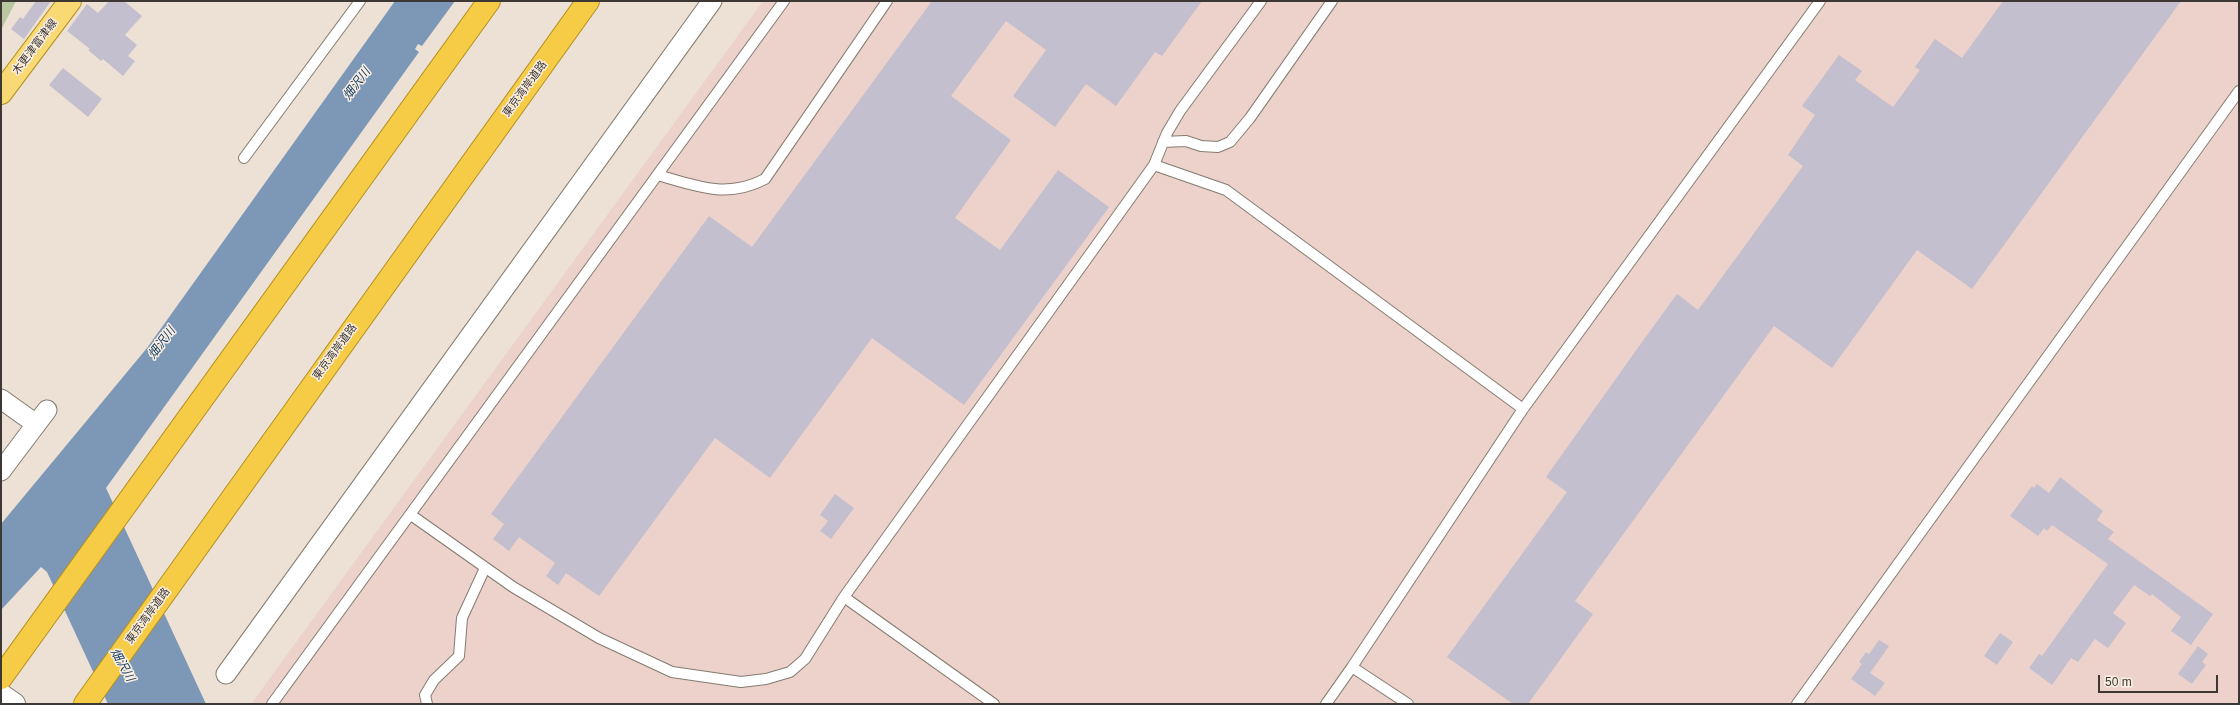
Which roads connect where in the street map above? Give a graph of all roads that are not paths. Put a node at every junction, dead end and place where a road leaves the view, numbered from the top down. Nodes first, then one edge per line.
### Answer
1 (70, 1) edge
2 (360, 1) edge
3 (489, 1) edge
4 (588, 1) edge
5 (712, 1) edge
6 (784, 1) edge
7 (887, 1) edge
8 (1261, 1) edge
9 (1332, 1) edge
10 (1820, 1) edge
11 (2239, 91) edge
12 (1, 93) edge
13 (1163, 142) junction
14 (244, 158) dead end
15 (1154, 165) junction
16 (658, 175) junction
17 (1, 399) edge
18 (1523, 408) junction
19 (1, 471) edge
20 (411, 515) junction
21 (485, 568) junction
22 (844, 597) junction
23 (1352, 667) junction
24 (226, 674) dead end
25 (1, 678) edge
26 (1, 695) edge
27 (91, 695) edge
28 (14, 704) edge
29 (272, 704) edge
30 (427, 704) edge
31 (994, 704) edge
32 (1326, 704) edge
33 (1408, 704) edge
34 (1797, 704) edge

1 - 12 main road, 木更津富津線
2 - 14 lane
3 - 25 highway
4 - 27 highway, 東京湾岸道路
5 - 24 street
6 - 16 lane
7 - 16 lane
8 - 13 lane
9 - 13 lane
10 - 18 lane
11 - 34 lane
13 - 15 lane
15 - 18 lane
15 - 22 lane
16 - 20 lane
17 - 19 street
18 - 23 lane
20 - 21 lane
20 - 29 lane
21 - 22 lane
21 - 30 lane
22 - 31 lane
23 - 32 lane
23 - 33 lane
26 - 28 street

